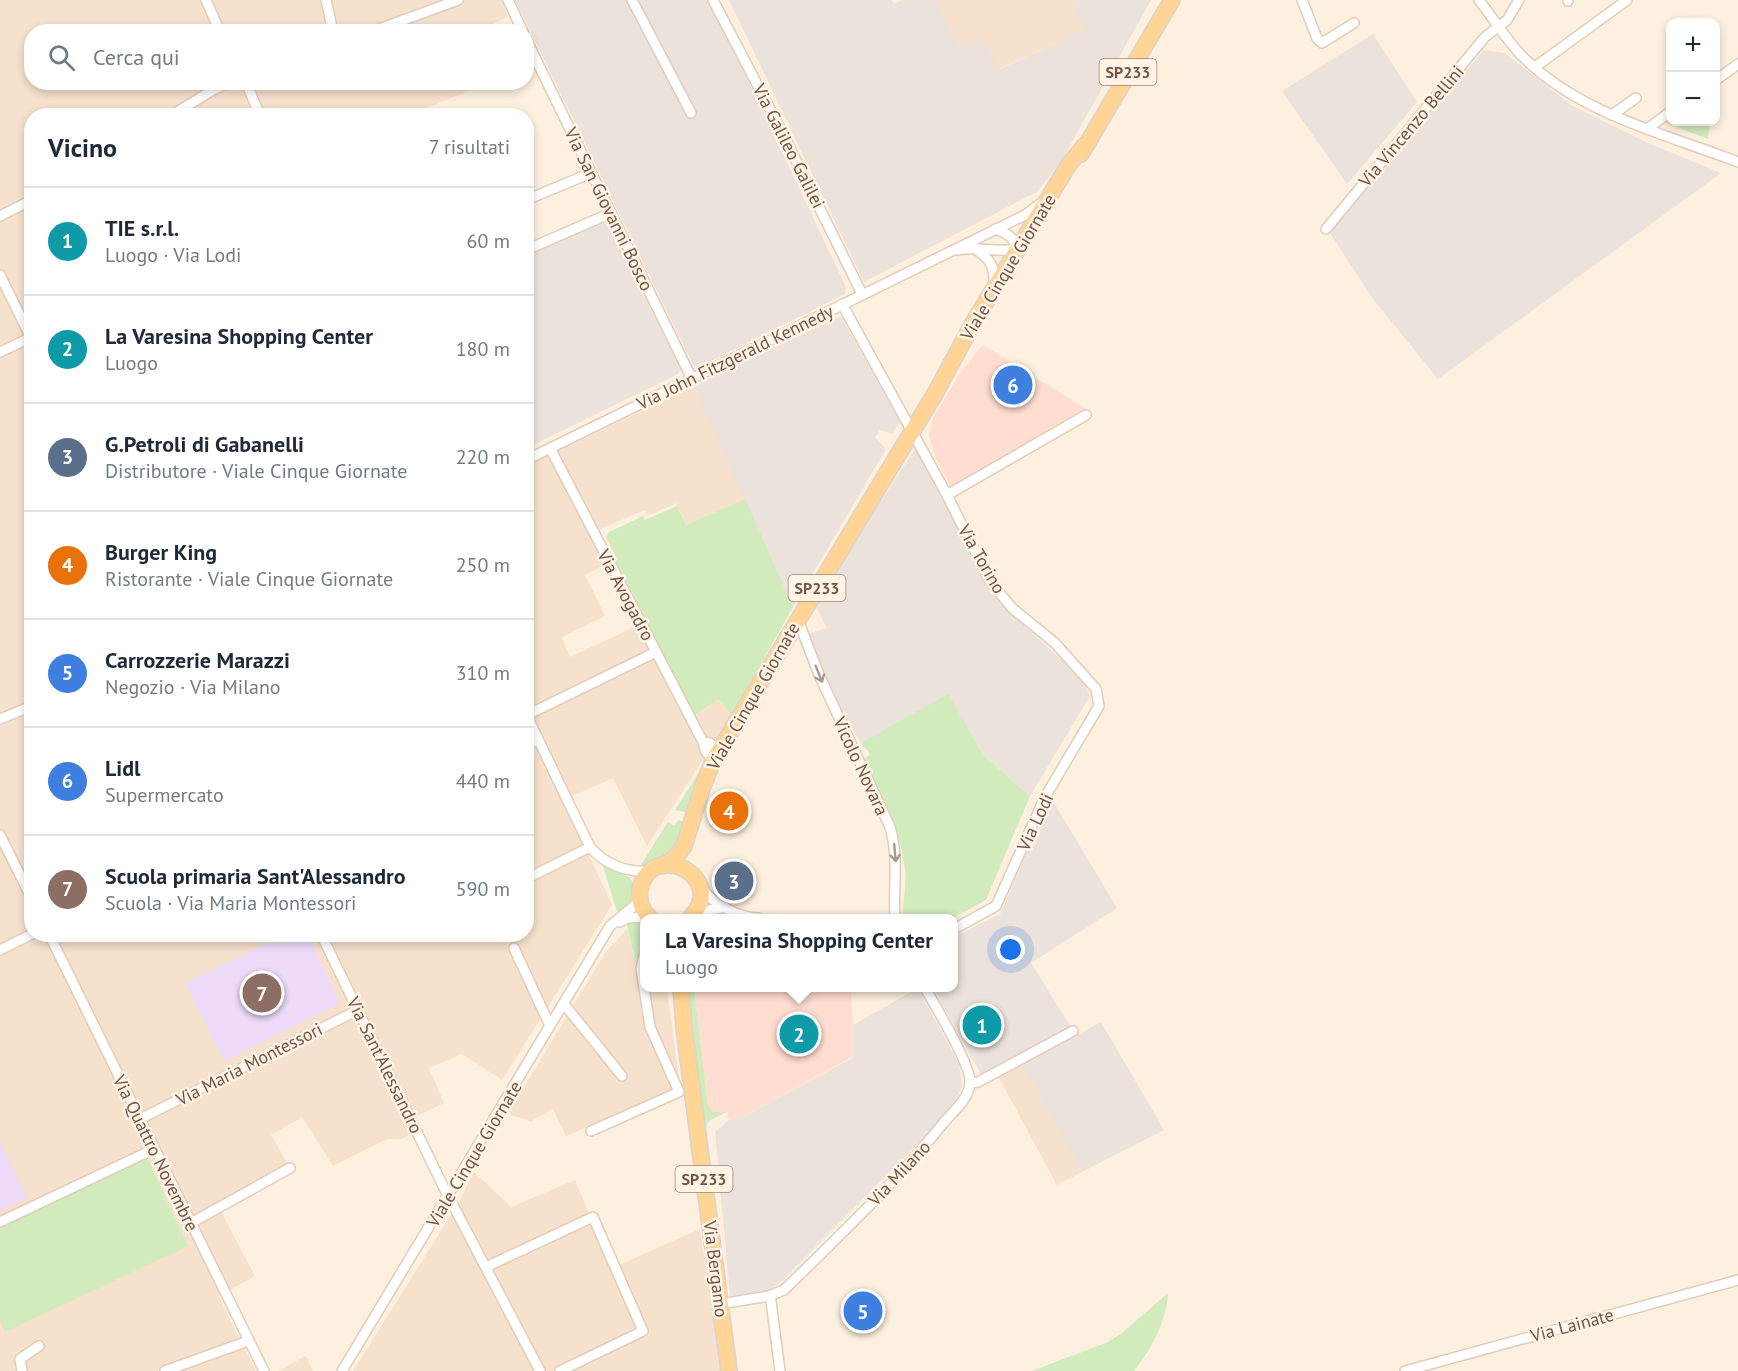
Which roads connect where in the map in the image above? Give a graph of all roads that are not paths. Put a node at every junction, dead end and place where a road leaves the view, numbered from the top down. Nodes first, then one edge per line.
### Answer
1 (206, 0) edge
2 (326, 0) edge
3 (458, 0) edge
4 (508, 0) edge
5 (632, 0) edge
6 (713, 0) edge
7 (1172, 0) edge
8 (1302, 0) edge
9 (1479, 0) edge
10 (1519, 0) edge
11 (1627, 0) edge
12 (1354, 23) dead end
13 (216, 24) edge
14 (331, 24) edge
15 (393, 24) edge
16 (519, 24) edge
17 (1498, 26) junction
18 (534, 55) edge
19 (1738, 64) edge
20 (1534, 67) junction
21 (1720, 77) edge
22 (213, 90) edge
23 (249, 90) edge
24 (1636, 98) dead end
25 (183, 108) edge
26 (257, 108) edge
27 (691, 113) dead end
28 (1612, 115) junction
29 (1666, 116) edge
30 (1647, 129) junction
31 (1738, 162) edge
32 (591, 173) junction
33 (534, 197) edge
34 (1052, 201) junction
35 (24, 204) edge
36 (611, 213) junction
37 (0, 216) edge
38 (995, 229) junction
39 (1326, 229) dead end
40 (534, 247) edge
41 (974, 248) junction
42 (1017, 249) junction
43 (943, 254) junction
44 (0, 275) edge
45 (994, 288) junction
46 (862, 294) junction
47 (842, 304) junction
48 (24, 325) edge
49 (979, 329) junction
50 (24, 342) edge
51 (0, 352) edge
52 (692, 379) junction
53 (936, 392) junction
54 (1086, 415) dead end
55 (912, 432) junction
56 (550, 448) junction
57 (534, 456) edge
58 (947, 495) junction
59 (798, 620) junction
60 (656, 652) junction
61 (1098, 697) joint
62 (24, 709) edge
63 (534, 712) edge
64 (0, 719) edge
65 (534, 731) edge
66 (538, 740) junction
67 (534, 742) edge
68 (716, 756) junction
69 (703, 786) junction
70 (2, 842) edge
71 (590, 848) junction
72 (657, 868) junction
73 (624, 869) junction
74 (534, 875) edge
75 (695, 878) junction
76 (24, 884) edge
77 (640, 892) junction
78 (725, 907) junction
79 (646, 914) edge
80 (694, 914) edge
81 (700, 914) edge
82 (736, 914) edge
83 (895, 914) edge
84 (640, 919) edge
85 (958, 927) edge
86 (605, 936) junction
87 (24, 938) edge
88 (53, 942) edge
89 (325, 942) edge
90 (514, 948) dead end
91 (0, 950) edge
92 (645, 992) edge
93 (681, 992) edge
94 (928, 992) edge
95 (564, 1004) junction
96 (358, 1010) junction
97 (550, 1026) junction
98 (1073, 1031) dead end
99 (622, 1076) dead end
100 (970, 1083) junction
101 (140, 1119) junction
102 (591, 1131) dead end
103 (154, 1149) junction
104 (290, 1168) dead end
105 (448, 1196) junction
106 (0, 1222) edge
107 (191, 1223) junction
108 (486, 1267) junction
109 (1738, 1280) edge
110 (769, 1296) junction
111 (720, 1304) junction
112 (248, 1341) junction
113 (39, 1346) dead end
114 (22, 1371) edge
115 (165, 1371) edge
116 (264, 1371) edge
117 (342, 1371) edge
118 (540, 1371) edge
119 (561, 1371) edge
120 (729, 1371) edge
121 (780, 1371) edge
122 (1405, 1371) edge

1 - 13 street
2 - 14 street
3 - 15 street
4 - 16 street
5 - 27 street
6 - 46 street, Via Galileo Galilei
7 - 34 main road, Viale Cinque Giornate / SP233
8 - 12 street
9 - 17 street
10 - 17 street, Via Vincenzo Bellini
11 - 20 street
17 - 20 street
17 - 39 street, Via Vincenzo Bellini
18 - 32 street, Via San Giovanni Bosco
19 - 21 street
20 - 28 street
22 - 25 street
23 - 26 street
24 - 28 street
28 - 30 street
29 - 30 street
30 - 31 street
32 - 33 street
32 - 36 street, Via San Giovanni Bosco
34 - 38 street, Via John Fitzgerald Kennedy
34 - 42 main road, Viale Cinque Giornate / SP233
34 - 49 main road, Viale Cinque Giornate / SP233
35 - 37 street
36 - 40 street
36 - 52 street, Via San Giovanni Bosco
38 - 42 street
38 - 43 street, Via John Fitzgerald Kennedy
41 - 42 street, Via John Fitzgerald Kennedy
41 - 43 street, Via John Fitzgerald Kennedy
41 - 45 street
42 - 45 main road, Viale Cinque Giornate / SP233
42 - 49 street
43 - 46 street, Via John Fitzgerald Kennedy
44 - 48 street
45 - 53 main road, Viale Cinque Giornate / SP233
46 - 47 street, Via John Fitzgerald Kennedy
47 - 52 street, Via John Fitzgerald Kennedy
47 - 55 street, Via Torino
49 - 53 main road, Viale Cinque Giornate / SP233
50 - 51 street
52 - 56 street, Via John Fitzgerald Kennedy
53 - 55 main road, Viale Cinque Giornate / SP233
54 - 58 street
55 - 58 street, Via Torino
55 - 59 main road, Viale Cinque Giornate / SP233
56 - 57 street, Via John Fitzgerald Kennedy
56 - 60 street, Via Avogadro
58 - 61 street, Via Torino
59 - 68 main road, Viale Cinque Giornate / SP233
59 -> 83 street, Vicolo Novara
60 - 63 street
60 - 68 street, Via Avogadro
61 - 85 street, Via Lodi
62 - 64 street
65 - 66 street
66 - 67 street
66 - 71 street
68 - 69 main road, Viale Cinque Giornate / SP233
69 - 72 main road, Viale Cinque Giornate / SP233
69 - 75 main road, Viale Cinque Giornate / SP233
70 - 76 street
71 - 73 street
71 - 74 street
72 - 73 street
72 - 75 main road
72 - 77 main road, SP233
73 - 77 street
75 - 78 street
75 - 80 main road, SP233
77 - 79 main road
77 - 86 street, Viale Cinque Giornate
78 - 81 street
78 - 82 street
84 - 86 street, Viale Cinque Giornate
86 - 95 street, Viale Cinque Giornate
87 - 91 street
88 - 101 street, Via Quattro Novembre
89 - 96 street, Via Sant'Alessandro
90 - 97 street
92 - 102 street
93 - 111 main road, Via Bergamo / SP233
94 - 100 street
95 - 97 street, Viale Cinque Giornate
95 - 99 street
96 - 101 street, Via Maria Montessori
96 - 105 street, Via Sant'Alessandro
97 - 105 street, Viale Cinque Giornate
98 - 100 street
100 - 110 street, Via Milano
101 - 103 street, Via Quattro Novembre
103 - 106 street
103 - 107 street, Via Quattro Novembre
104 - 107 street
105 - 108 street, Via Sant'Alessandro
105 - 117 street, Viale Cinque Giornate
107 - 112 street, Via Quattro Novembre
108 - 118 street, Via Sant'Alessandro
108 - 119 street
109 - 122 street, Via Lainate
110 - 111 street, Via Milano
110 - 121 street
111 - 120 main road, Via Bergamo / SP233
112 - 115 street
112 - 116 street, Via Quattro Novembre
113 - 114 street

